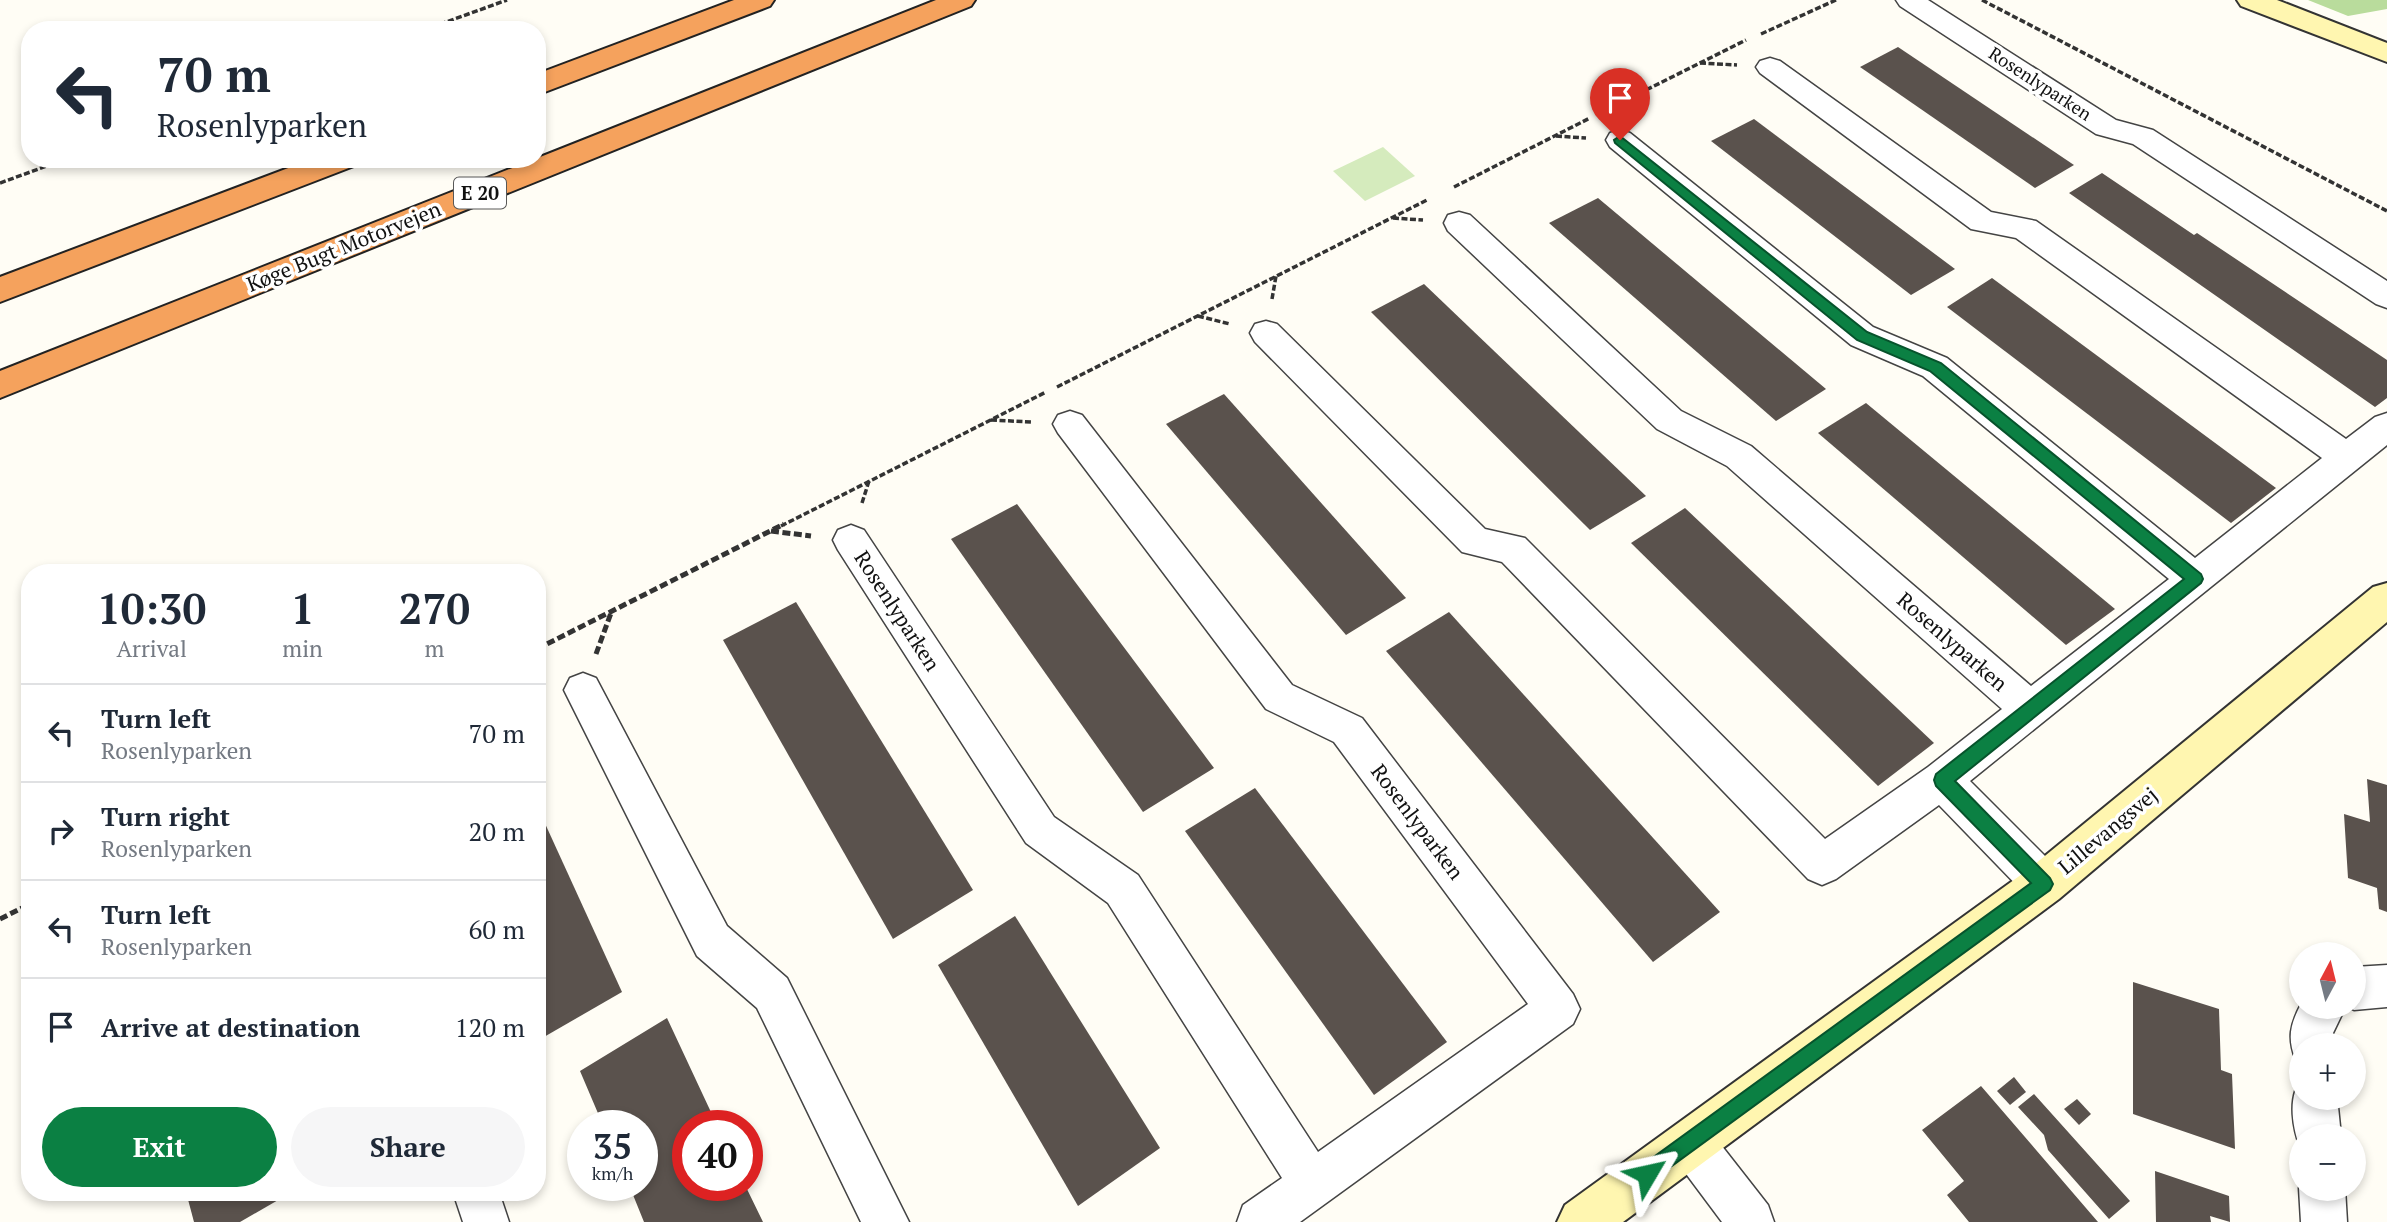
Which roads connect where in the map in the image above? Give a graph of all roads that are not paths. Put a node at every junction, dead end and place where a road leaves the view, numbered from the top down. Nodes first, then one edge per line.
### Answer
1 (760, 0) edge
2 (961, 0) edge
3 (1909, 0) edge
4 (2251, 0) edge
5 (2387, 53) edge
6 (1770, 67) dead end
7 (546, 82) edge
8 (1620, 140) dead end
9 (546, 166) edge
10 (319, 168) edge
11 (542, 168) edge
12 (1459, 222) dead end
13 (0, 290) edge
14 (2387, 296) edge
15 (1266, 333) dead end
16 (0, 385) edge
17 (1070, 424) dead end
18 (2387, 426) edge
19 (2347, 458) junction
20 (851, 540) dead end
21 (2195, 579) junction
22 (2387, 599) edge
23 (583, 690) dead end
24 (2031, 710) junction
25 (1942, 780) junction
26 (2044, 884) junction
27 (2387, 986) edge
28 (2366, 987) edge
29 (1691, 1143) junction
30 (1312, 1184) junction
31 (479, 1201) edge
32 (2323, 1201) edge
33 (486, 1222) edge
34 (886, 1222) edge
35 (1260, 1222) edge
36 (1582, 1222) edge
37 (1751, 1222) edge
38 (2324, 1222) edge

1 - 7 highway
2 - 9 highway, Køge Bugt Motorvejen / E 20
3 - 14 street, Rosenlyparken
4 - 5 street
6 - 19 street
8 - 21 street
10 - 13 highway
11 - 16 highway, Køge Bugt Motorvejen / E 20
12 - 24 street, Rosenlyparken
15 - 25 street
17 - 30 street, Rosenlyparken
18 - 19 street
19 - 21 street
20 - 30 street, Rosenlyparken
21 - 24 street
22 - 26 street, Lillevangsvej
23 - 34 street
24 - 25 street
25 - 26 street
26 - 29 street, Lillevangsvej
27 - 28 street
29 - 36 street, Lillevangsvej
29 - 37 street
30 - 35 street, Rosenlyparken
31 - 33 street
32 - 38 street

